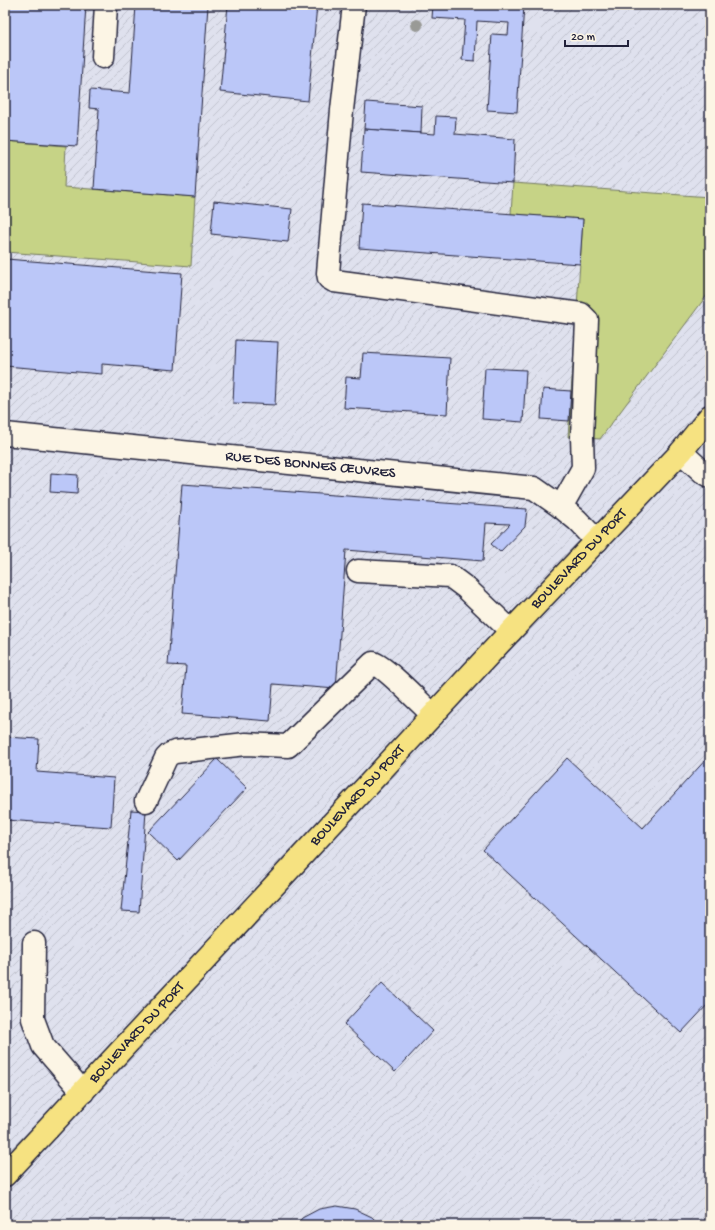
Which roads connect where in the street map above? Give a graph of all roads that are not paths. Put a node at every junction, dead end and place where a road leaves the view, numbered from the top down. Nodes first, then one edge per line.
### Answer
1 (106, 5) edge
2 (354, 5) edge
3 (102, 57) dead end
4 (710, 416) edge
5 (5, 434) edge
6 (681, 452) junction
7 (710, 476) edge
8 (561, 507) junction
9 (597, 541) junction
10 (358, 571) dead end
11 (511, 631) junction
12 (433, 715) junction
13 (146, 800) dead end
14 (34, 943) dead end
15 (83, 1092) junction
16 (5, 1175) edge

1 - 3 lane
2 - 8 lane
4 - 6 main road, BOULEVARD DU PORT
5 - 8 lane, RUE DES BONNES ŒUVRES
6 - 7 lane
6 - 9 main road, BOULEVARD DU PORT
8 - 9 lane, RUE DES BONNES ŒUVRES
9 - 11 main road, BOULEVARD DU PORT
10 - 11 lane
11 - 12 main road, BOULEVARD DU PORT
12 - 13 lane
12 - 15 main road, BOULEVARD DU PORT
14 - 15 lane
15 - 16 main road, BOULEVARD DU PORT

